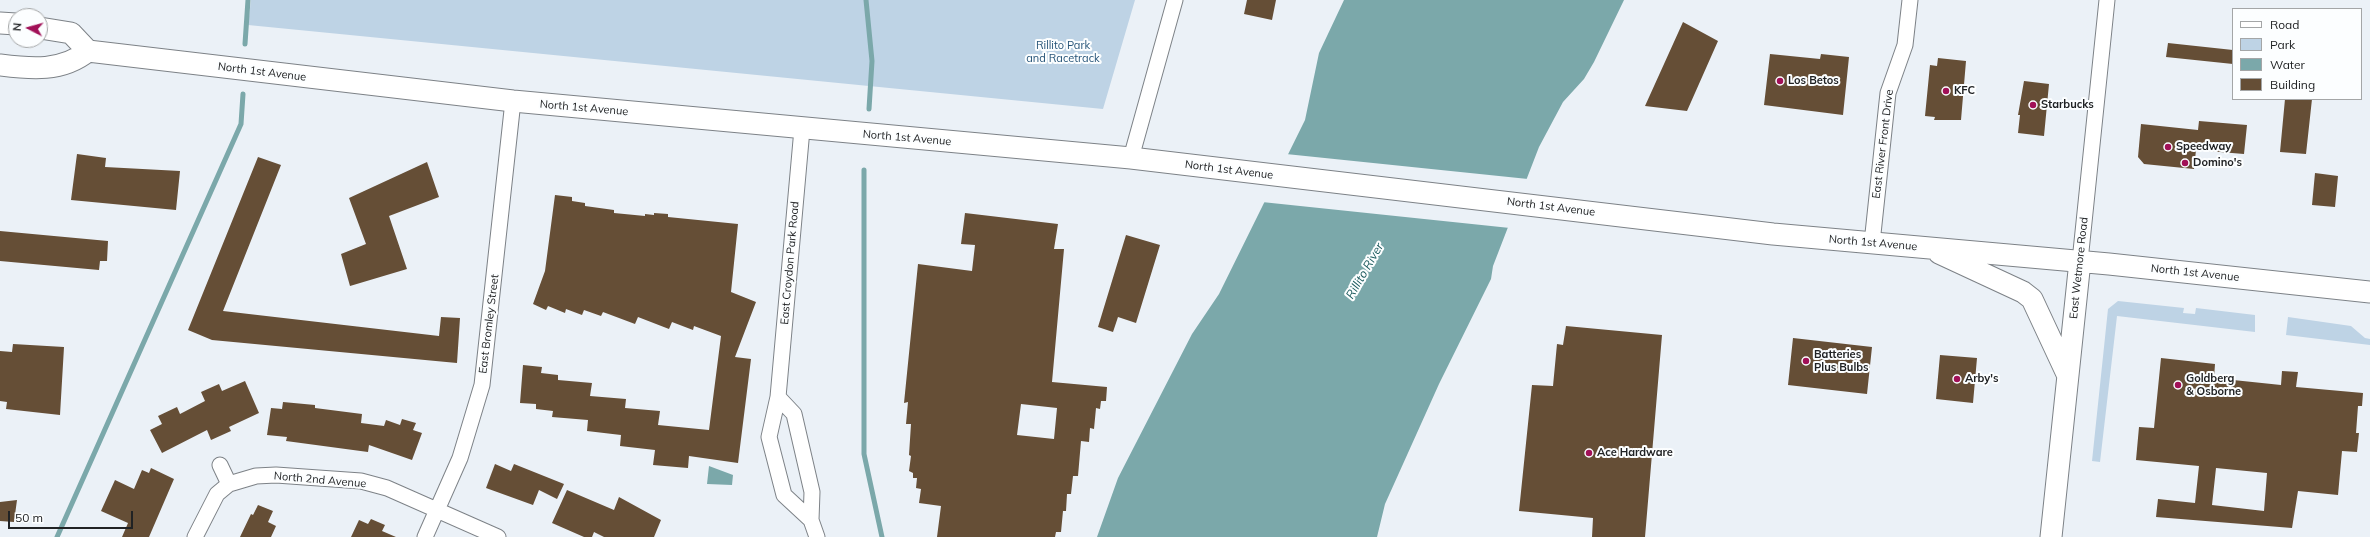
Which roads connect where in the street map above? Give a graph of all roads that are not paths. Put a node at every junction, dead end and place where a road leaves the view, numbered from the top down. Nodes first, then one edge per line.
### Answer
1 (1175, 0) edge
2 (1910, 0) edge
3 (2107, 0) edge
4 (48, 29) edge
5 (88, 51) junction
6 (0, 65) edge
7 (513, 101) junction
8 (802, 129) junction
9 (1131, 158) junction
10 (1872, 243) junction
11 (1928, 248) junction
12 (2080, 261) junction
13 (2370, 292) edge
14 (2067, 374) junction
15 (778, 397) junction
16 (220, 464) dead end
17 (229, 484) junction
18 (438, 509) junction
19 (811, 520) junction
20 (195, 537) edge
21 (425, 537) edge
22 (498, 537) edge
23 (817, 537) edge
24 (2051, 537) edge

1 - 9 street
2 - 10 street, East River Front Drive
3 - 12 street, East Wetmore Road
4 - 5 main road
5 - 6 main road
5 - 7 main road, North 1st Avenue
7 - 8 main road, North 1st Avenue
7 - 18 street, East Bromley Street
8 - 9 main road, North 1st Avenue
8 - 15 street, East Croydon Park Road
9 - 10 main road, North 1st Avenue
10 - 11 main road, North 1st Avenue
11 - 12 main road, North 1st Avenue
11 - 14 main road
12 - 13 main road, North 1st Avenue
12 - 14 main road, East Wetmore Road
14 - 24 main road, East Wetmore Road
15 - 19 street, East Croydon Park Road
15 - 19 street, East Croydon Park Road
16 - 17 street
17 - 18 street, North 2nd Avenue
17 - 20 street
18 - 21 street, East Bromley Street
18 - 22 street, North 2nd Avenue
19 - 23 street, East Croydon Park Road

